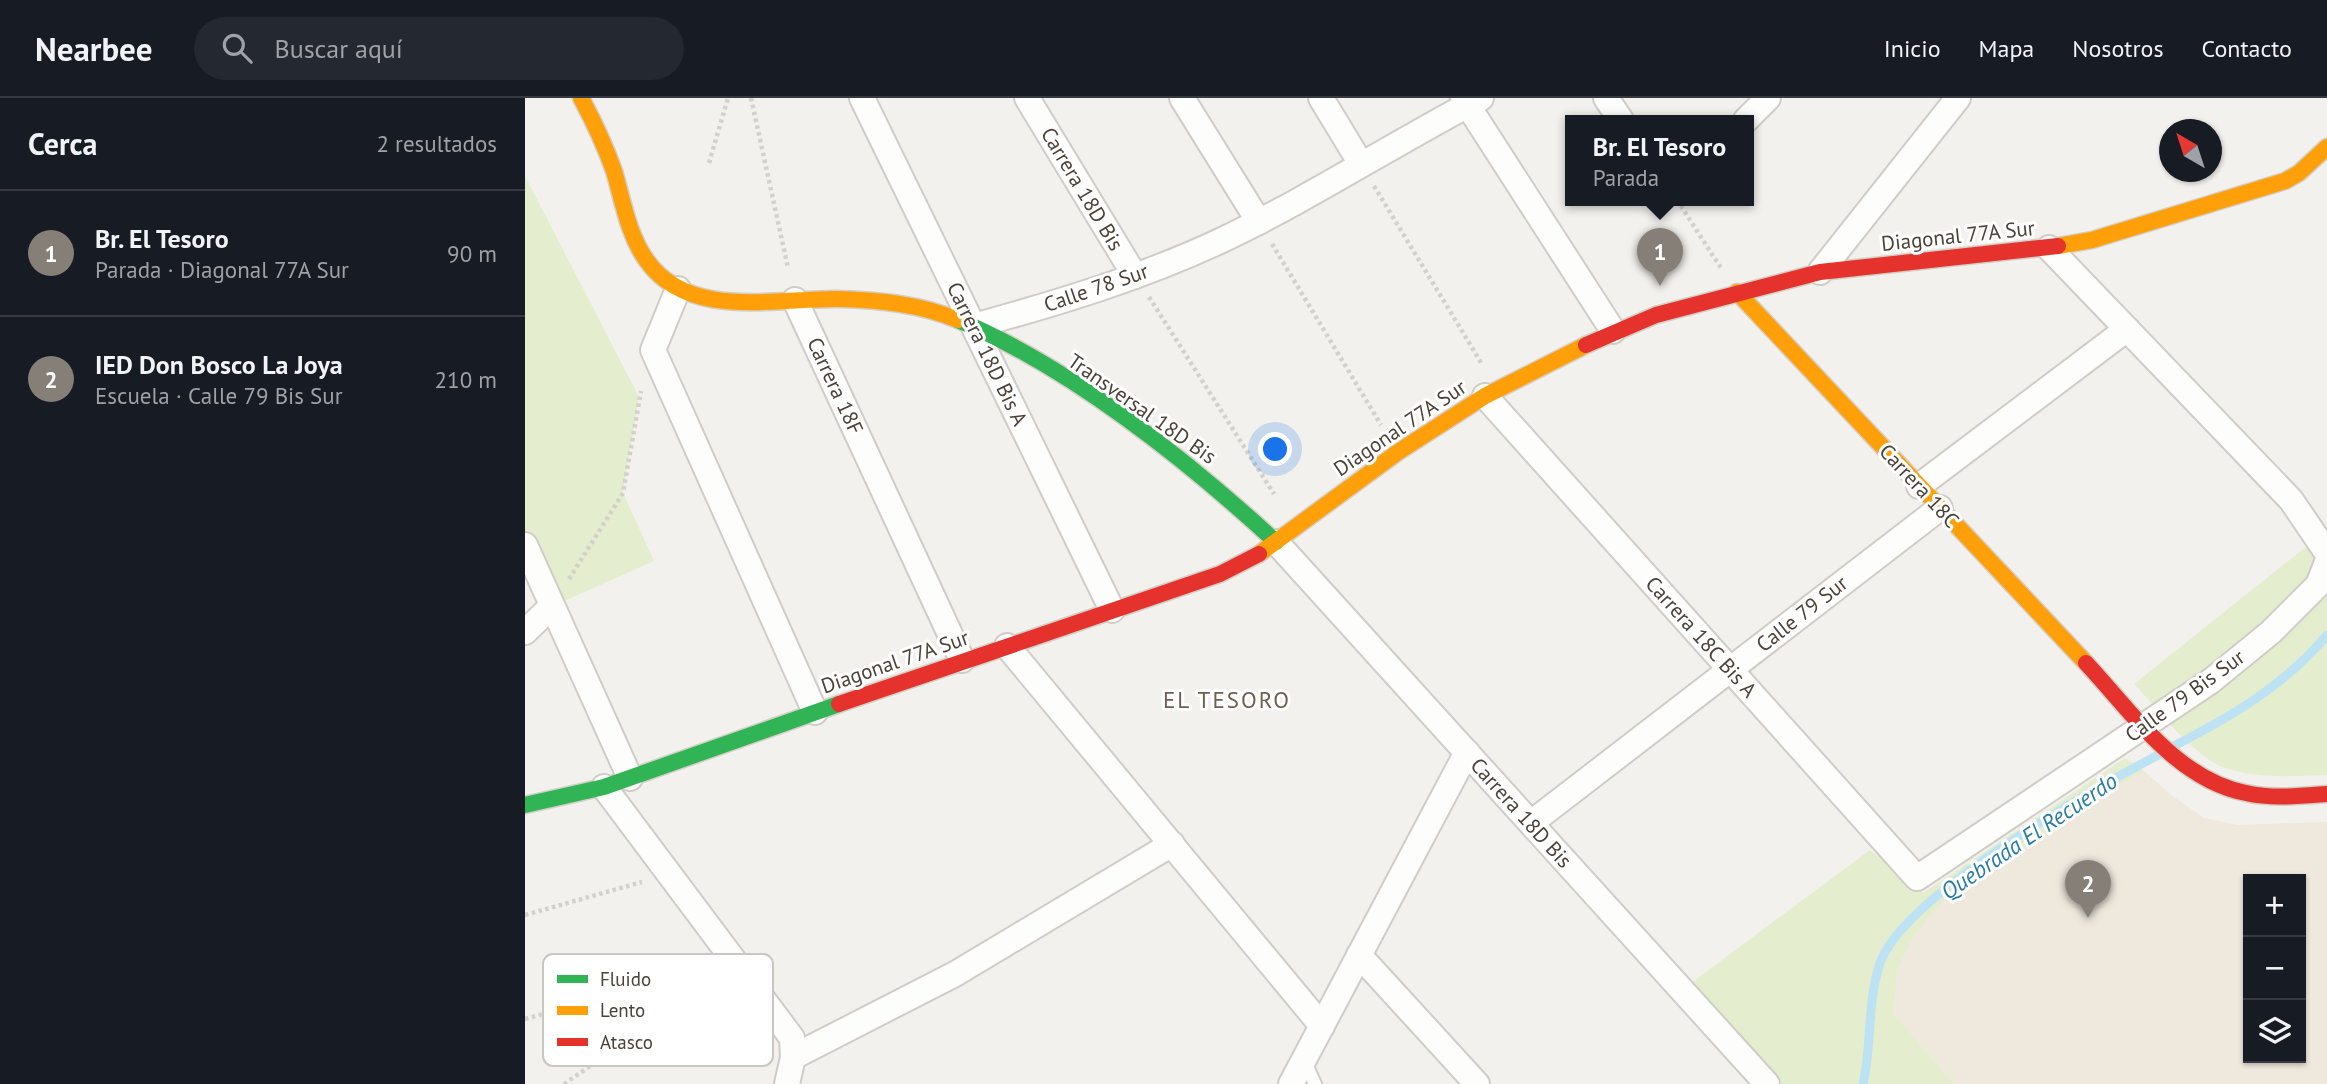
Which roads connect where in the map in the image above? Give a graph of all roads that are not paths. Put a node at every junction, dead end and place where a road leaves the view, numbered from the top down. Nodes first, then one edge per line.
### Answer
1 (581, 98) edge
2 (862, 98) edge
3 (1027, 98) edge
4 (1182, 98) edge
5 (1321, 98) edge
6 (1606, 98) edge
7 (1768, 98) edge
8 (1958, 98) edge
9 (1471, 100) edge
10 (1618, 115) edge
11 (1751, 115) edge
12 (2324, 156) edge
13 (1361, 164) junction
14 (1259, 222) junction
15 (2049, 248) junction
16 (1820, 272) junction
17 (1135, 276) junction
18 (678, 289) junction
19 (1737, 292) junction
20 (795, 300) junction
21 (974, 326) junction
22 (2127, 329) junction
23 (1613, 331) junction
24 (1491, 393) junction
25 (1919, 486) junction
26 (1940, 508) junction
27 (1286, 535) junction
28 (525, 545) edge
29 (2327, 553) edge
30 (2327, 562) edge
31 (551, 607) junction
32 (1112, 610) junction
33 (525, 632) edge
34 (1007, 646) junction
35 (962, 660) junction
36 (1730, 670) junction
37 (815, 712) junction
38 (2152, 735) junction
39 (1467, 752) junction
40 (630, 778) junction
41 (604, 787) junction
42 (2327, 794) edge
43 (525, 805) edge
44 (1531, 823) junction
45 (1172, 844) junction
46 (1917, 878) joint
47 (731, 954) edge
48 (1359, 955) junction
49 (773, 1018) edge
50 (1322, 1026) junction
51 (792, 1047) junction
52 (1304, 1060) junction
53 (787, 1084) edge
54 (1291, 1084) edge
55 (1315, 1084) edge
56 (1477, 1084) edge
57 (1766, 1084) edge

1 - 18 street
2 - 21 street, Carrera 18D Bis A
3 - 17 street, Carrera 18D Bis
4 - 14 street
5 - 13 street
6 - 10 street
7 - 11 street
8 - 16 street
9 - 13 street, Calle 78 Sur
9 - 23 street
12 - 15 street, Diagonal 77A Sur
13 - 14 street, Calle 78 Sur
14 - 17 street, Calle 78 Sur
15 - 16 street, Diagonal 77A Sur
15 - 22 street
16 - 19 street, Diagonal 77A Sur
17 - 21 street, Calle 78 Sur
18 - 20 street
18 - 37 street
19 - 23 street, Diagonal 77A Sur
19 - 25 street, Carrera 18C
20 - 21 street
20 - 35 street, Carrera 18F
21 - 27 street, Transversal 18D Bis
21 - 32 street, Carrera 18D Bis A
22 - 25 street
22 - 29 street
23 - 24 street, Diagonal 77A Sur
24 - 27 street, Diagonal 77A Sur
24 - 36 street, Carrera 18C Bis A
25 - 26 street, Carrera 18C
26 - 36 street, Calle 79 Sur
26 - 38 street, Carrera 18C
27 - 32 street, Diagonal 77A Sur
27 - 39 street, Carrera 18D Bis
28 - 31 street
30 - 38 street, Calle 79 Bis Sur
31 - 33 street
31 - 40 street
32 - 34 street, Diagonal 77A Sur
34 - 35 street, Diagonal 77A Sur
34 - 45 street
35 - 37 street, Diagonal 77A Sur
36 - 44 street, Calle 79 Sur
36 - 46 street, Carrera 18C Bis A
37 - 40 street, Diagonal 77A Sur
38 - 42 street, Carrera 18C
38 - 46 street, Calle 79 Bis Sur
39 - 44 street, Carrera 18D Bis
39 - 48 street
40 - 41 street, Diagonal 77A Sur
41 - 43 street, Diagonal 77A Sur
41 - 47 street
44 - 57 street, Carrera 18D Bis
45 - 50 street
45 - 51 street
48 - 50 street
48 - 56 street
49 - 51 street
50 - 52 street
51 - 53 street
52 - 54 street
52 - 55 lane

